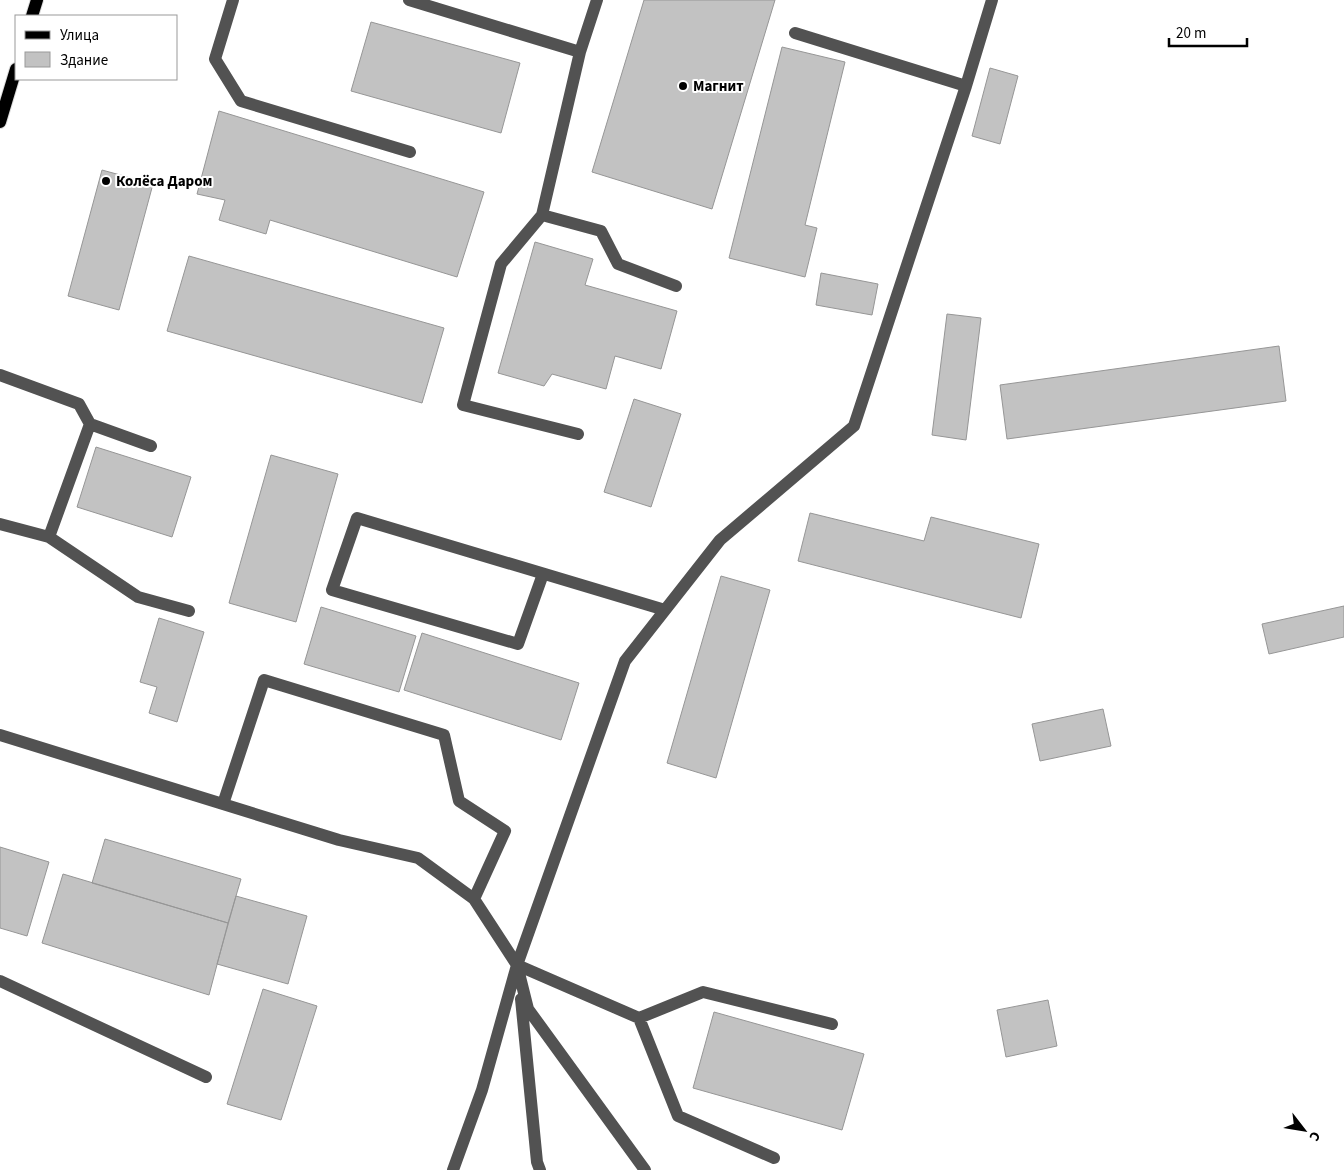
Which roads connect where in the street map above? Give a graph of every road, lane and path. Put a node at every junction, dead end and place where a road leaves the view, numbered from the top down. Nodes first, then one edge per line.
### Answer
1 (38, 0) edge
2 (233, 0) edge
3 (409, 0) edge
4 (597, 0) edge
5 (992, 0) edge
6 (32, 15) edge
7 (795, 33) dead end
8 (580, 52) junction
9 (15, 72) edge
10 (966, 86) junction
11 (0, 122) edge
12 (410, 152) dead end
13 (542, 215) junction
14 (676, 286) dead end
15 (0, 375) edge
16 (90, 424) junction
17 (578, 434) dead end
18 (151, 446) dead end
19 (0, 524) edge
20 (49, 537) junction
21 (543, 574) dead end
22 (665, 610) junction
23 (189, 612) dead end
24 (0, 735) edge
25 (223, 804) junction
26 (474, 899) junction
27 (517, 965) junction
28 (0, 981) edge
29 (639, 1018) junction
30 (832, 1024) dead end
31 (206, 1077) dead end
32 (774, 1158) dead end
33 (454, 1170) edge
34 (540, 1170) edge
35 (645, 1170) edge

1 - 6 main road
2 - 12 street
3 - 8 street
4 - 8 street
5 - 10 street
7 - 10 street
8 - 13 street
9 - 11 main road
10 - 22 street
13 - 14 street
13 - 17 street
15 - 16 street
16 - 18 street
16 - 20 street
19 - 20 street
20 - 23 street
21 - 22 street
22 - 27 street
24 - 25 street
25 - 26 street
25 - 26 street
26 - 27 street
27 - 29 street
27 - 33 street
27 - 34 street
27 - 35 street
28 - 31 street
29 - 30 street
29 - 32 street

